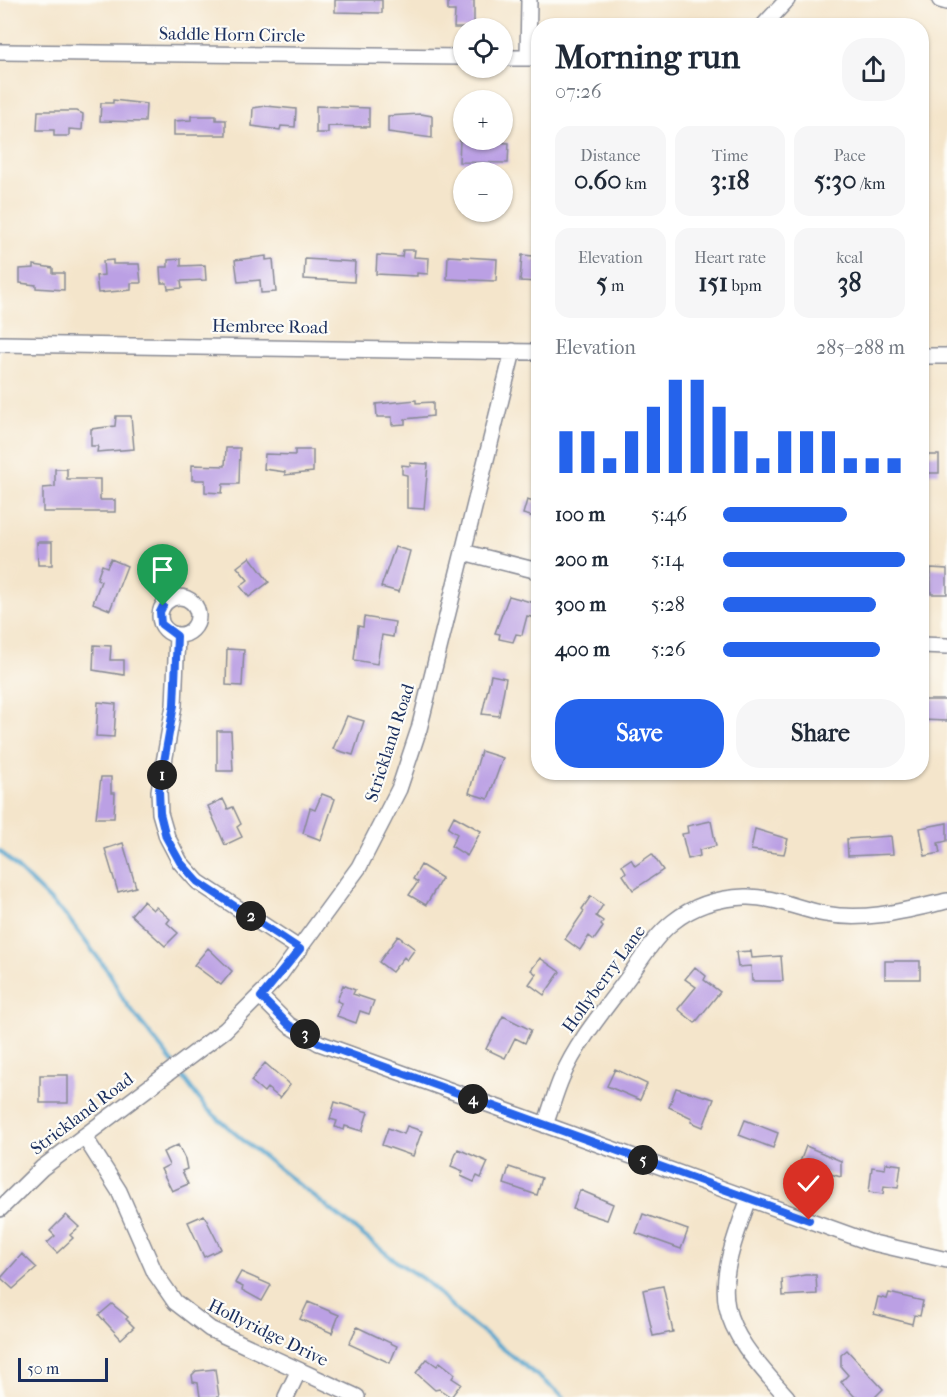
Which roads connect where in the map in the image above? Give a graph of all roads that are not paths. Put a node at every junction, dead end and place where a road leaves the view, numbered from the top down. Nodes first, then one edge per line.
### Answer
1 (529, 0) edge
2 (788, 0) edge
3 (940, 0) edge
4 (947, 2) edge
5 (771, 18) edge
6 (531, 29) edge
7 (0, 52) edge
8 (453, 57) edge
9 (513, 58) edge
10 (531, 58) edge
11 (0, 344) edge
12 (513, 351) junction
13 (531, 351) edge
14 (929, 356) edge
15 (947, 356) edge
16 (463, 552) junction
17 (531, 569) edge
18 (177, 636) dead end
19 (929, 645) edge
20 (947, 646) edge
21 (947, 901) edge
22 (300, 949) junction
23 (261, 997) junction
24 (545, 1125) junction
25 (84, 1136) junction
26 (749, 1199) junction
27 (0, 1209) edge
28 (947, 1260) edge
29 (299, 1370) junction
30 (286, 1397) edge
31 (357, 1397) edge
32 (787, 1397) edge

1 - 6 street
2 - 5 street
3 - 4 street
7 - 8 street, Saddle Horn Circle
9 - 10 street
11 - 12 street, Hembree Road
12 - 13 street, Hembree Road
12 - 16 street, Strickland Road
14 - 15 street
16 - 17 street
16 - 22 street, Strickland Road
18 - 22 street
19 - 20 street
21 - 24 street, Hollyberry Lane
22 - 23 street, Strickland Road
23 - 24 street
23 - 25 street, Strickland Road
24 - 26 street
25 - 27 street, Strickland Road
25 - 29 street, Hollyridge Drive
26 - 28 street
26 - 32 street
29 - 30 street
29 - 31 street, Hollyridge Drive

